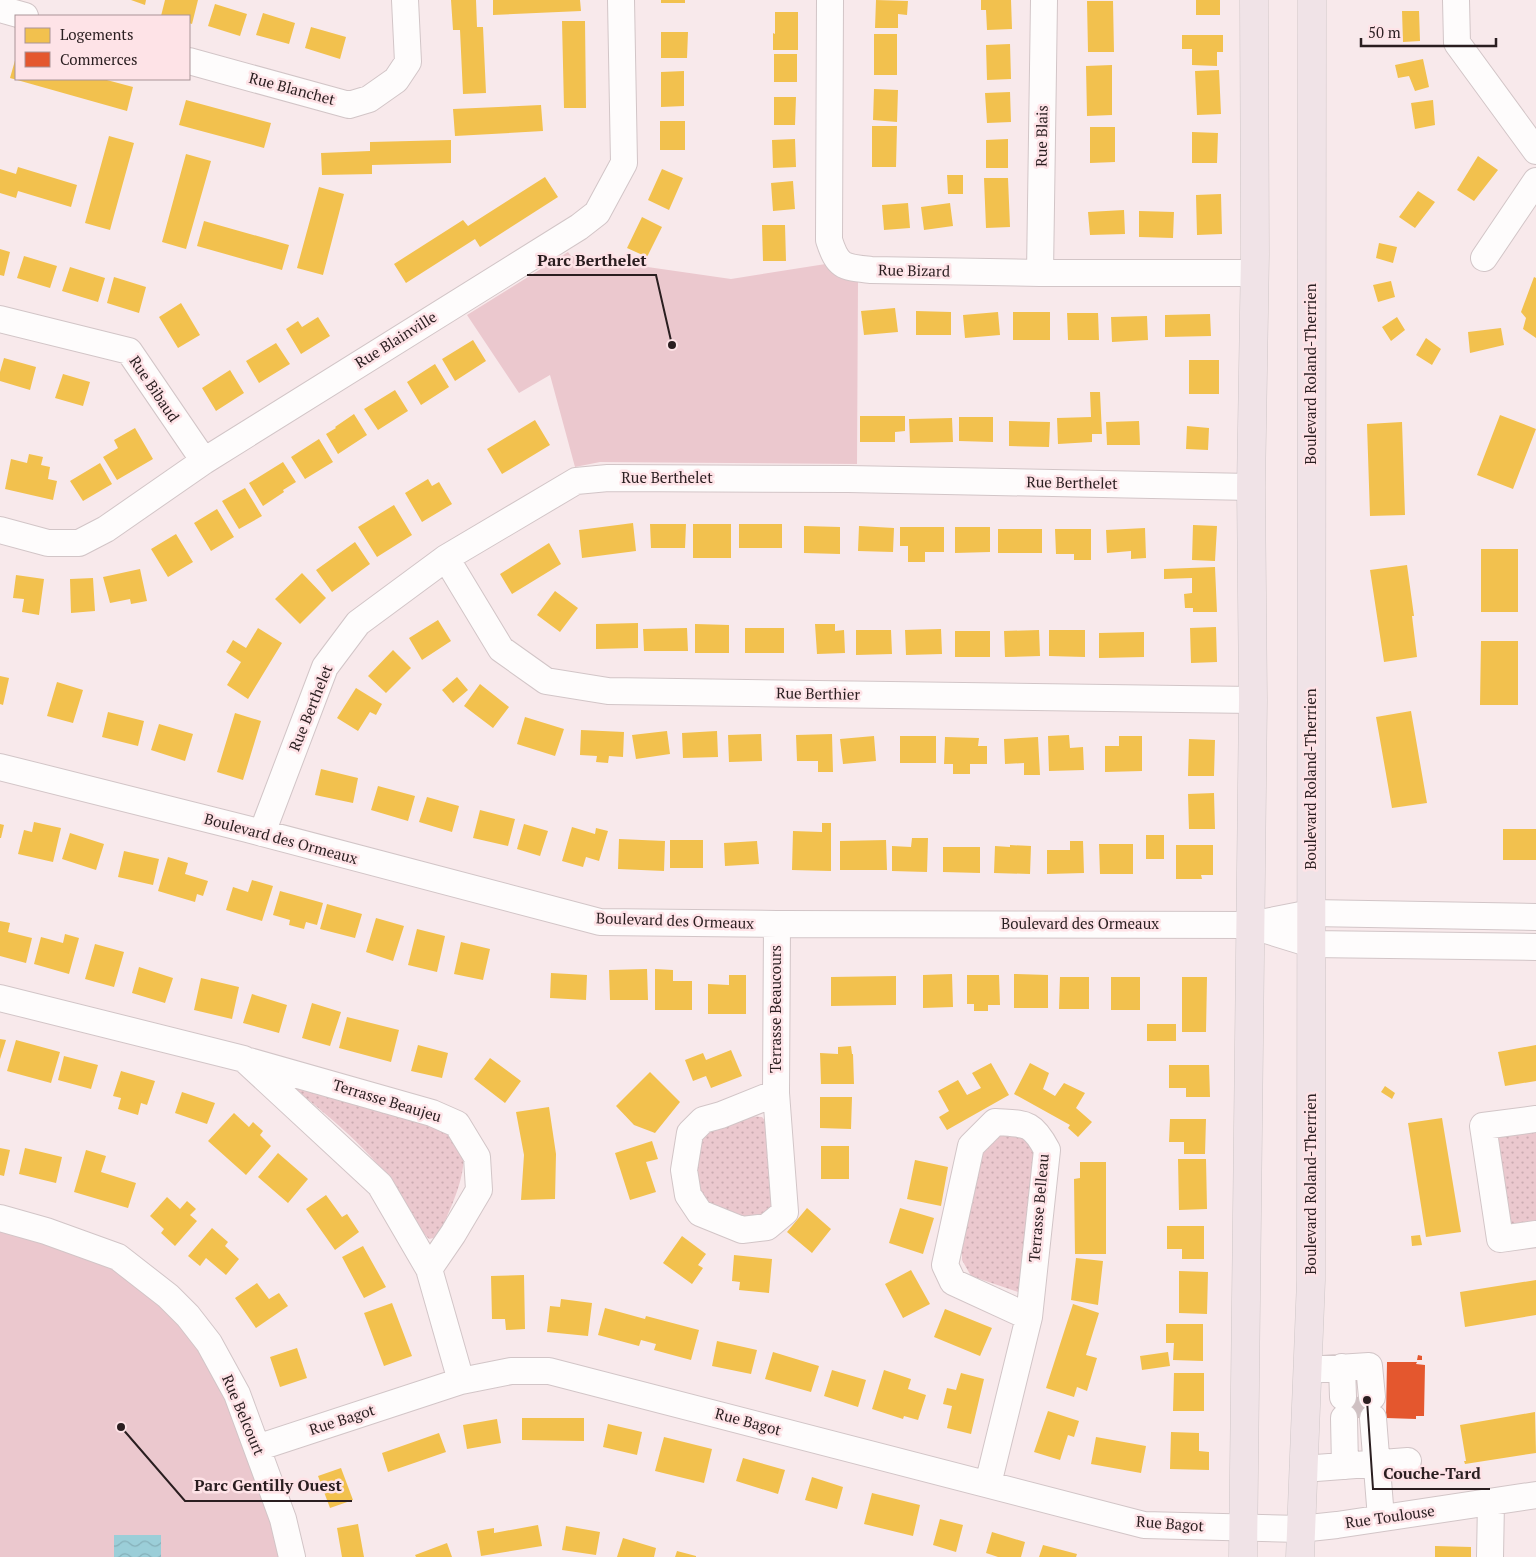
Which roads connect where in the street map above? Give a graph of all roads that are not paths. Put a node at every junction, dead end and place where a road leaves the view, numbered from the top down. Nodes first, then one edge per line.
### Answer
1 (405, 0) edge
2 (621, 0) edge
3 (830, 0) edge
4 (1044, 0) edge
5 (1254, 0) edge
6 (1312, 0) edge
7 (1456, 0) edge
8 (0, 9) edge
9 (21, 15) edge
10 (190, 61) edge
11 (1536, 151) edge
12 (1536, 181) edge
13 (1484, 258) dead end
14 (1040, 273) junction
15 (1255, 273) junction
16 (0, 318) edge
17 (204, 462) junction
18 (1251, 487) junction
19 (0, 530) edge
20 (446, 558) junction
21 (1253, 700) junction
22 (0, 767) edge
23 (262, 833) junction
24 (1312, 913) junction
25 (1536, 916) edge
26 (776, 924) junction
27 (1250, 924) junction
28 (1311, 944) junction
29 (1536, 947) edge
30 (0, 998) edge
31 (244, 1059) junction
32 (776, 1093) junction
33 (1536, 1119) edge
34 (0, 1218) edge
35 (1536, 1234) edge
36 (429, 1269) junction
37 (1029, 1317) junction
38 (1307, 1370) junction
39 (461, 1380) junction
40 (257, 1448) junction
41 (1408, 1461) dead end
42 (1361, 1465) junction
43 (1303, 1469) junction
44 (988, 1484) junction
45 (1536, 1495) edge
46 (1491, 1502) junction
47 (1381, 1518) junction
48 (1244, 1528) junction
49 (1300, 1528) junction
50 (292, 1557) edge
51 (1243, 1557) edge
52 (1300, 1557) edge
53 (1490, 1557) edge

1 - 10 street, Rue Blanchet
2 - 17 street, Rue Blainville
3 - 14 street, Rue Bizard
4 - 14 street, Rue Blais
5 - 15 main road
6 - 24 main road, Boulevard Roland-Therrien
7 - 11 street
8 - 9 street
12 - 13 street
14 - 15 street, Rue Bizard
15 - 18 main road
16 - 17 street, Rue Bibaud
17 - 19 street, Rue Blainville
18 - 20 street, Rue Berthelet
18 - 21 main road
20 - 21 street, Rue Berthier
20 - 23 street, Rue Berthelet
21 - 27 main road
22 - 23 street, Boulevard des Ormeaux
23 - 26 street, Boulevard des Ormeaux
24 - 25 street, Boulevard des Ormeaux
24 - 27 street, Boulevard des Ormeaux
24 - 28 main road, Boulevard Roland-Therrien
26 - 27 street, Boulevard des Ormeaux
26 - 32 street, Terrasse Beaucours
27 - 28 street, Boulevard des Ormeaux
27 - 48 main road
28 - 29 street, Boulevard des Ormeaux
28 - 38 main road, Boulevard Roland-Therrien
30 - 31 street, Terrasse Beaujeu
31 - 36 street, Terrasse Beaujeu
31 - 36 street, Terrasse Beaujeu
32 - 32 street, Terrasse Beaucours
33 - 35 street
34 - 40 street, Rue Belcourt
36 - 39 street, Terrasse Beaujeu
37 - 37 street, Terrasse Belleau
37 - 44 street, Terrasse Belleau
38 - 42 street
38 - 43 main road, Boulevard Roland-Therrien
39 - 40 street, Rue Bagot
39 - 44 street, Rue Bagot
40 - 50 street, Rue Belcourt
41 - 42 street
42 - 43 street
42 - 47 street
43 - 49 main road, Boulevard Roland-Therrien
44 - 48 street, Rue Bagot
45 - 46 street, Rue Toulouse
46 - 47 street, Rue Toulouse
46 - 53 street
47 - 49 street, Rue Toulouse
48 - 49 street, Rue Toulouse
48 - 51 main road
49 - 52 main road, Boulevard Roland-Therrien

